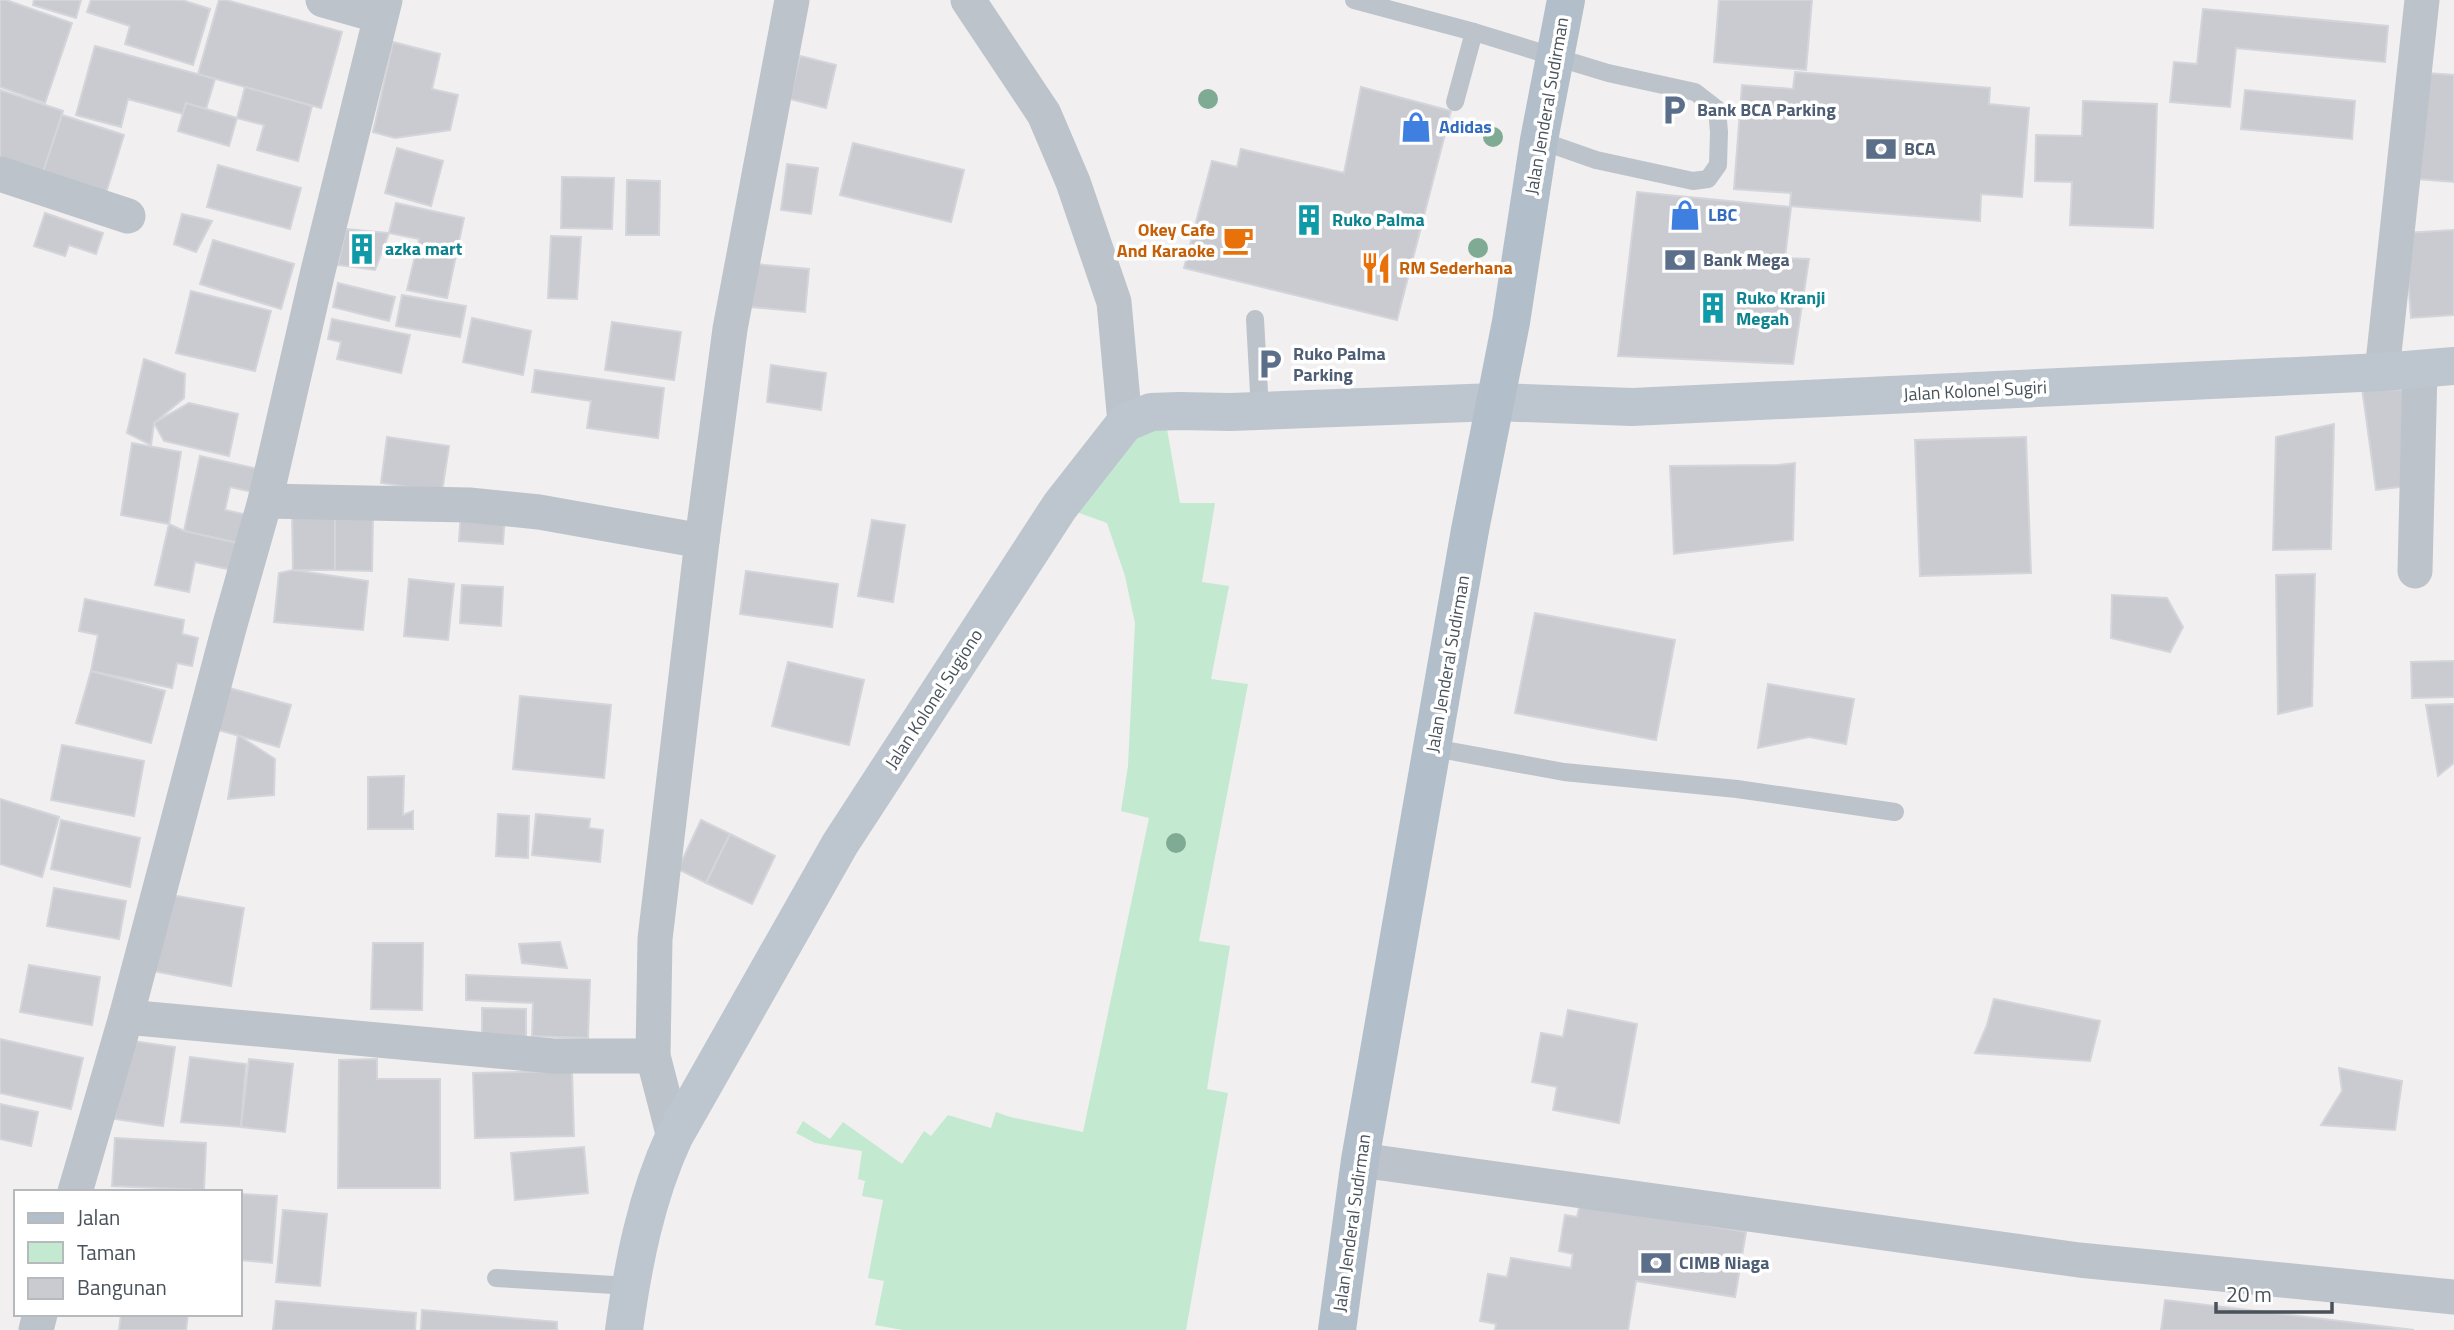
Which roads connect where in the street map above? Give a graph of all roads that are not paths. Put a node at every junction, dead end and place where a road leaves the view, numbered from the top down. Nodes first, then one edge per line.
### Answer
1 (323, 0) edge
2 (792, 0) edge
3 (968, 0) edge
4 (1354, 0) edge
5 (1566, 0) edge
6 (2423, 0) edge
7 (382, 8) edge
8 (1474, 32) junction
9 (1556, 58) junction
10 (1455, 102) dead end
11 (1539, 140) junction
12 (0, 174) edge
13 (128, 216) dead end
14 (1255, 319) dead end
15 (2437, 367) edge
16 (2382, 372) junction
17 (1495, 402) junction
18 (1260, 411) junction
19 (1125, 423) junction
20 (265, 501) junction
21 (702, 541) junction
22 (2415, 570) dead end
23 (1434, 748) junction
24 (1895, 812) dead end
25 (126, 1017) junction
26 (653, 1056) junction
27 (674, 1137) junction
28 (1360, 1160) junction
29 (76, 1190) edge
30 (496, 1278) dead end
31 (630, 1286) junction
32 (2454, 1297) edge
33 (624, 1330) edge
34 (1337, 1330) edge

1 - 7 street
2 - 21 street
3 - 19 street
4 - 8 lane
5 - 9 main road, Jalan Jenderal Sudirman
6 - 16 street
7 - 20 street
8 - 9 lane
8 - 10 lane
9 - 11 main road, Jalan Jenderal Sudirman
9 - 11 lane
11 - 17 main road, Jalan Jenderal Sudirman
12 - 13 street
14 - 18 lane
15 - 16 main road, Jalan Kolonel Sugiri
15 - 22 street
16 - 17 main road, Jalan Kolonel Sugiri
17 - 18 main road
17 - 23 main road, Jalan Jenderal Sudirman
18 - 19 main road
19 - 27 main road, Jalan Kolonel Sugiono
20 - 21 street
20 - 25 street
21 - 26 street
23 - 24 lane
23 - 28 main road, Jalan Jenderal Sudirman
25 - 26 street
25 - 29 street
26 - 27 street
27 - 31 main road, Jalan Kolonel Sugiono
28 - 32 street
28 - 34 main road, Jalan Jenderal Sudirman
30 - 31 lane
31 - 33 main road, Jalan Kolonel Sugiono

